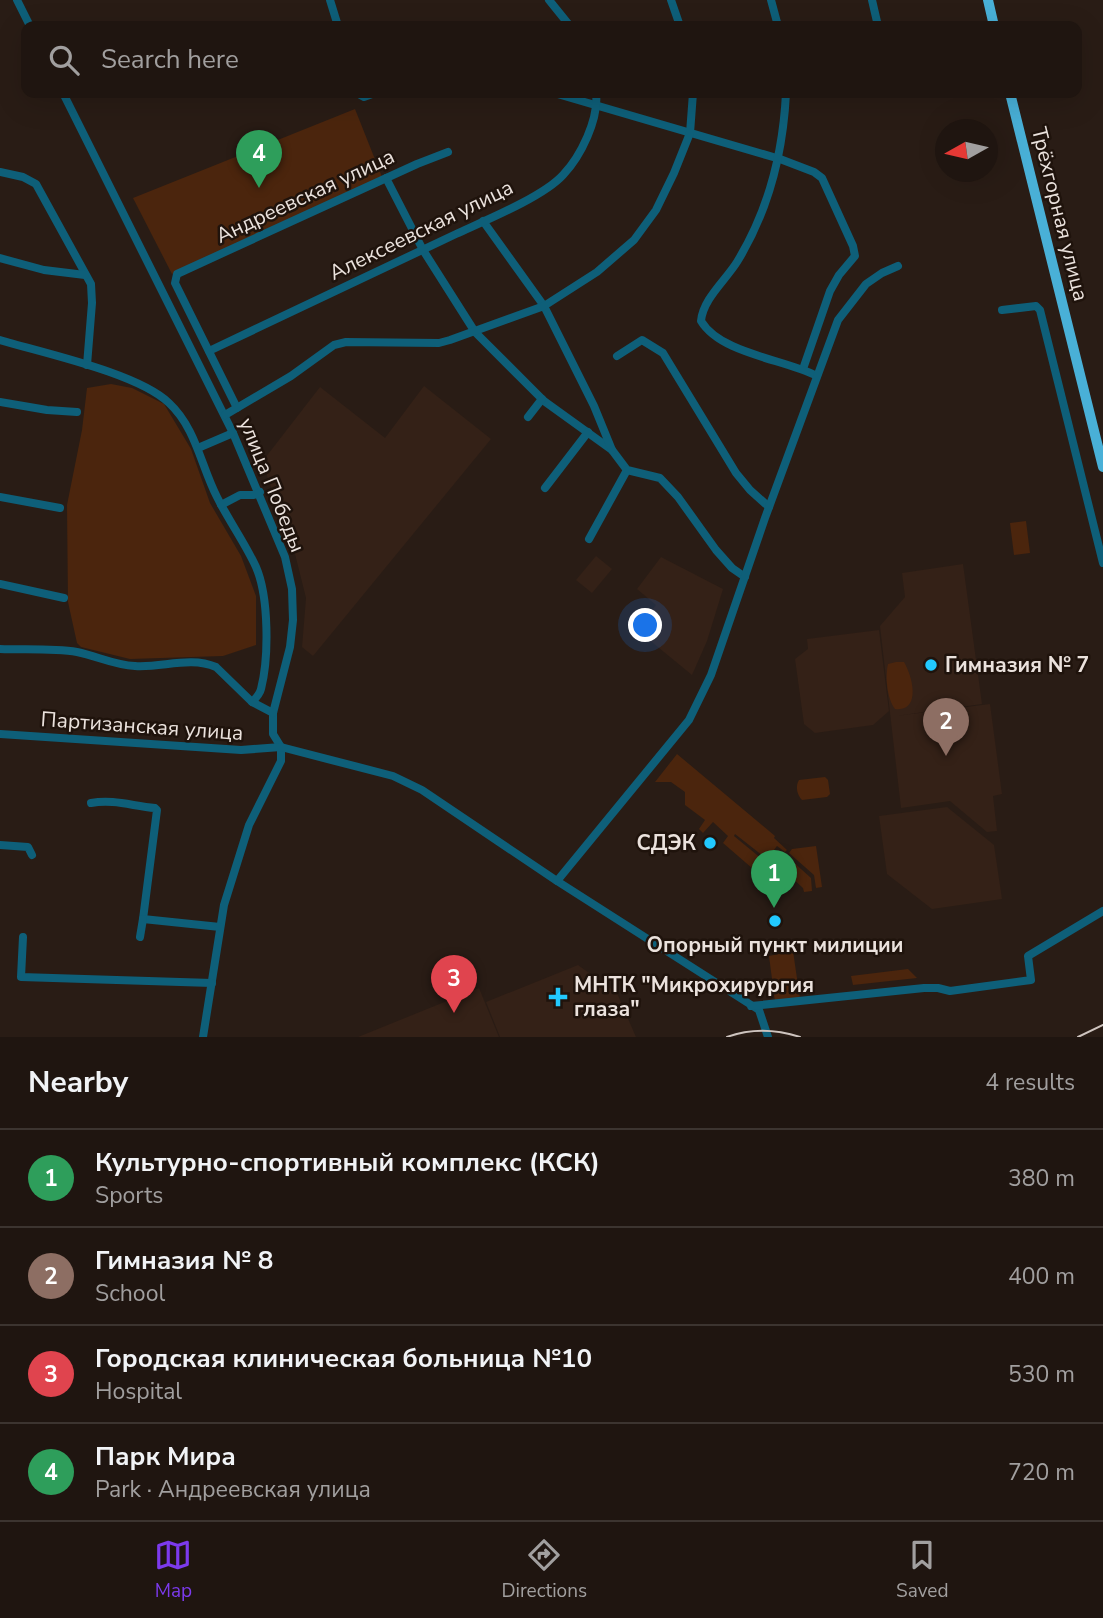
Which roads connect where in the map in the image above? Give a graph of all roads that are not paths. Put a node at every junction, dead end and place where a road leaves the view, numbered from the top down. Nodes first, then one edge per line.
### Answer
1 (17, 0) edge
2 (330, 0) edge
3 (549, 0) edge
4 (671, 0) edge
5 (771, 0) edge
6 (872, 0) edge
7 (988, 0) edge
8 (28, 21) edge
9 (336, 21) edge
10 (566, 21) edge
11 (678, 21) edge
12 (777, 21) edge
13 (877, 21) edge
14 (993, 21) edge
15 (66, 98) edge
16 (572, 98) edge
17 (596, 98) edge
18 (693, 98) edge
19 (786, 98) edge
20 (1011, 98) edge
21 (597, 105) junction
22 (690, 132) junction
23 (448, 152) dead end
24 (780, 159) junction
25 (0, 172) edge
26 (386, 178) junction
27 (483, 221) junction
28 (423, 250) junction
29 (0, 258) edge
30 (898, 266) dead end
31 (85, 275) junction
32 (544, 306) junction
33 (1002, 310) dead end
34 (475, 332) junction
35 (202, 338) junction
36 (0, 340) edge
37 (189, 345) junction
38 (209, 351) junction
39 (617, 356) dead end
40 (87, 365) junction
41 (803, 369) junction
42 (817, 376) junction
43 (540, 397) junction
44 (0, 402) edge
45 (237, 408) junction
46 (77, 412) dead end
47 (225, 415) junction
48 (528, 417) dead end
49 (588, 432) junction
50 (233, 433) junction
51 (198, 448) junction
52 (612, 450) junction
53 (1103, 467) edge
54 (627, 470) junction
55 (545, 488) dead end
56 (260, 492) junction
57 (0, 497) edge
58 (221, 505) junction
59 (769, 507) junction
60 (60, 508) dead end
61 (589, 539) dead end
62 (1103, 563) edge
63 (745, 576) junction
64 (0, 584) edge
65 (64, 598) dead end
66 (0, 649) edge
67 (252, 702) junction
68 (273, 713) junction
69 (0, 734) edge
70 (281, 747) junction
71 (91, 803) dead end
72 (0, 845) edge
73 (32, 855) dead end
74 (557, 881) junction
75 (1103, 911) edge
76 (144, 919) junction
77 (220, 927) junction
78 (23, 937) dead end
79 (140, 937) dead end
80 (212, 983) junction
81 (751, 1006) junction
82 (203, 1037) edge
83 (768, 1037) edge

1 - 8 street
2 - 9 street
3 - 10 street
4 - 11 street
5 - 12 street
6 - 13 street
7 - 14 highway
15 - 37 street, улица Победы
16 - 21 street
17 - 21 street, Алексеевская улица
18 - 22 street
19 - 24 street
20 - 53 highway, Трёхгорная улица
21 - 22 street
21 - 27 street, Алексеевская улица
22 - 24 street
22 - 32 street
23 - 26 street, Андреевская улица
24 - 41 street
24 - 41 street
25 - 31 street
26 - 28 street
26 - 35 street, Андреевская улица
27 - 28 street, Алексеевская улица
27 - 32 street
28 - 34 street
28 - 38 street, Алексеевская улица
29 - 31 street
30 - 42 street
31 - 40 street
32 - 34 street
32 - 52 street
33 - 62 street
34 - 43 street
34 - 45 street
35 - 37 street
35 - 38 street
36 - 40 street
37 - 47 street, улица Победы
38 - 45 street
39 - 59 street
40 - 51 street
41 - 42 street
42 - 59 street
43 - 48 street
43 - 49 street
44 - 46 street
45 - 47 street
47 - 50 street, улица Победы
49 - 52 street
49 - 55 street
50 - 51 street
50 - 56 street, улица Победы
51 - 58 street
52 - 54 street
54 - 61 street
54 - 63 street
56 - 58 street
56 - 68 street, улица Победы
57 - 60 street
58 - 67 street
59 - 63 street
63 - 74 street
64 - 65 street
66 - 67 street
67 - 68 street
68 - 70 street, улица Победы
69 - 70 street, Партизанская улица
70 - 74 street, Партизанская улица
70 - 77 street, улица Победы
71 - 76 street
72 - 73 street
74 - 81 street, Партизанская улица
75 - 81 street
76 - 77 street
76 - 79 street
77 - 80 street, улица Победы
78 - 80 street
80 - 82 street, улица Победы
81 - 83 street

